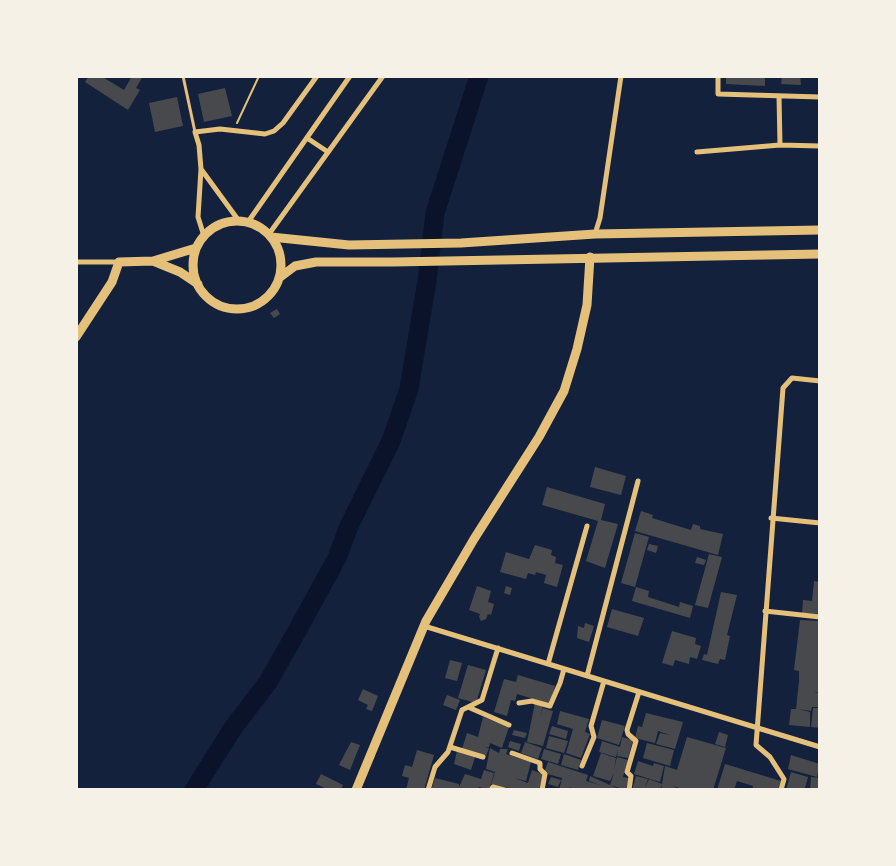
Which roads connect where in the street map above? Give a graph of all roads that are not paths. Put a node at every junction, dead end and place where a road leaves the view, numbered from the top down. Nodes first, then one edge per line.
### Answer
1 (183, 76) edge
2 (317, 76) edge
3 (350, 76) edge
4 (382, 76) edge
5 (621, 76) edge
6 (718, 76) edge
7 (779, 96) junction
8 (820, 97) edge
9 (195, 132) junction
10 (307, 138) junction
11 (780, 145) junction
12 (820, 146) edge
13 (328, 152) junction
14 (697, 152) dead end
15 (201, 169) junction
16 (244, 222) junction
17 (820, 230) edge
18 (596, 234) junction
19 (204, 236) junction
20 (270, 236) junction
21 (196, 248) junction
22 (820, 254) edge
23 (590, 257) junction
24 (153, 261) junction
25 (76, 262) edge
26 (119, 262) junction
27 (279, 278) junction
28 (198, 284) junction
29 (76, 338) edge
30 (820, 381) edge
31 (638, 481) dead end
32 (772, 518) junction
33 (820, 523) edge
34 (586, 526) dead end
35 (765, 610) junction
36 (820, 617) edge
37 (424, 626) junction
38 (498, 648) junction
39 (548, 664) junction
40 (564, 669) junction
41 (587, 676) junction
42 (604, 681) junction
43 (639, 692) junction
44 (519, 703) dead end
45 (468, 707) junction
46 (509, 725) dead end
47 (757, 729) junction
48 (450, 747) junction
49 (820, 747) edge
50 (512, 752) dead end
51 (483, 757) dead end
52 (582, 766) dead end
53 (359, 789) edge
54 (428, 790) edge
55 (491, 790) edge
56 (504, 790) edge
57 (542, 790) edge
58 (629, 790) edge
59 (781, 790) edge

1 - 9 lane
2 - 9 street
3 - 10 street
4 - 13 street
5 - 18 street
6 - 7 street
7 - 8 street
7 - 11 street
9 - 15 street
10 - 13 street
10 - 16 street
11 - 12 street
11 - 14 street
13 - 20 street
15 - 16 street
15 - 19 street
16 - 19 street
16 - 20 street
17 - 18 street
18 - 20 street
19 - 21 street
20 - 27 street
21 - 24 street
21 - 28 street
22 - 23 street
23 - 27 street
23 - 37 street
24 - 26 street
24 - 28 street
25 - 26 street
26 - 29 street
27 - 28 street
30 - 32 street
31 - 41 street
32 - 33 street
32 - 35 street
34 - 39 street
35 - 36 street
35 - 47 street
37 - 38 street
37 - 53 street
38 - 39 street
38 - 45 street
39 - 40 street
40 - 41 street
40 - 44 street
41 - 42 street
42 - 43 street
42 - 52 street
43 - 47 street
43 - 58 street
45 - 46 street
45 - 48 street
47 - 49 street
47 - 59 street
48 - 51 street
48 - 54 street
50 - 57 street
55 - 56 street

